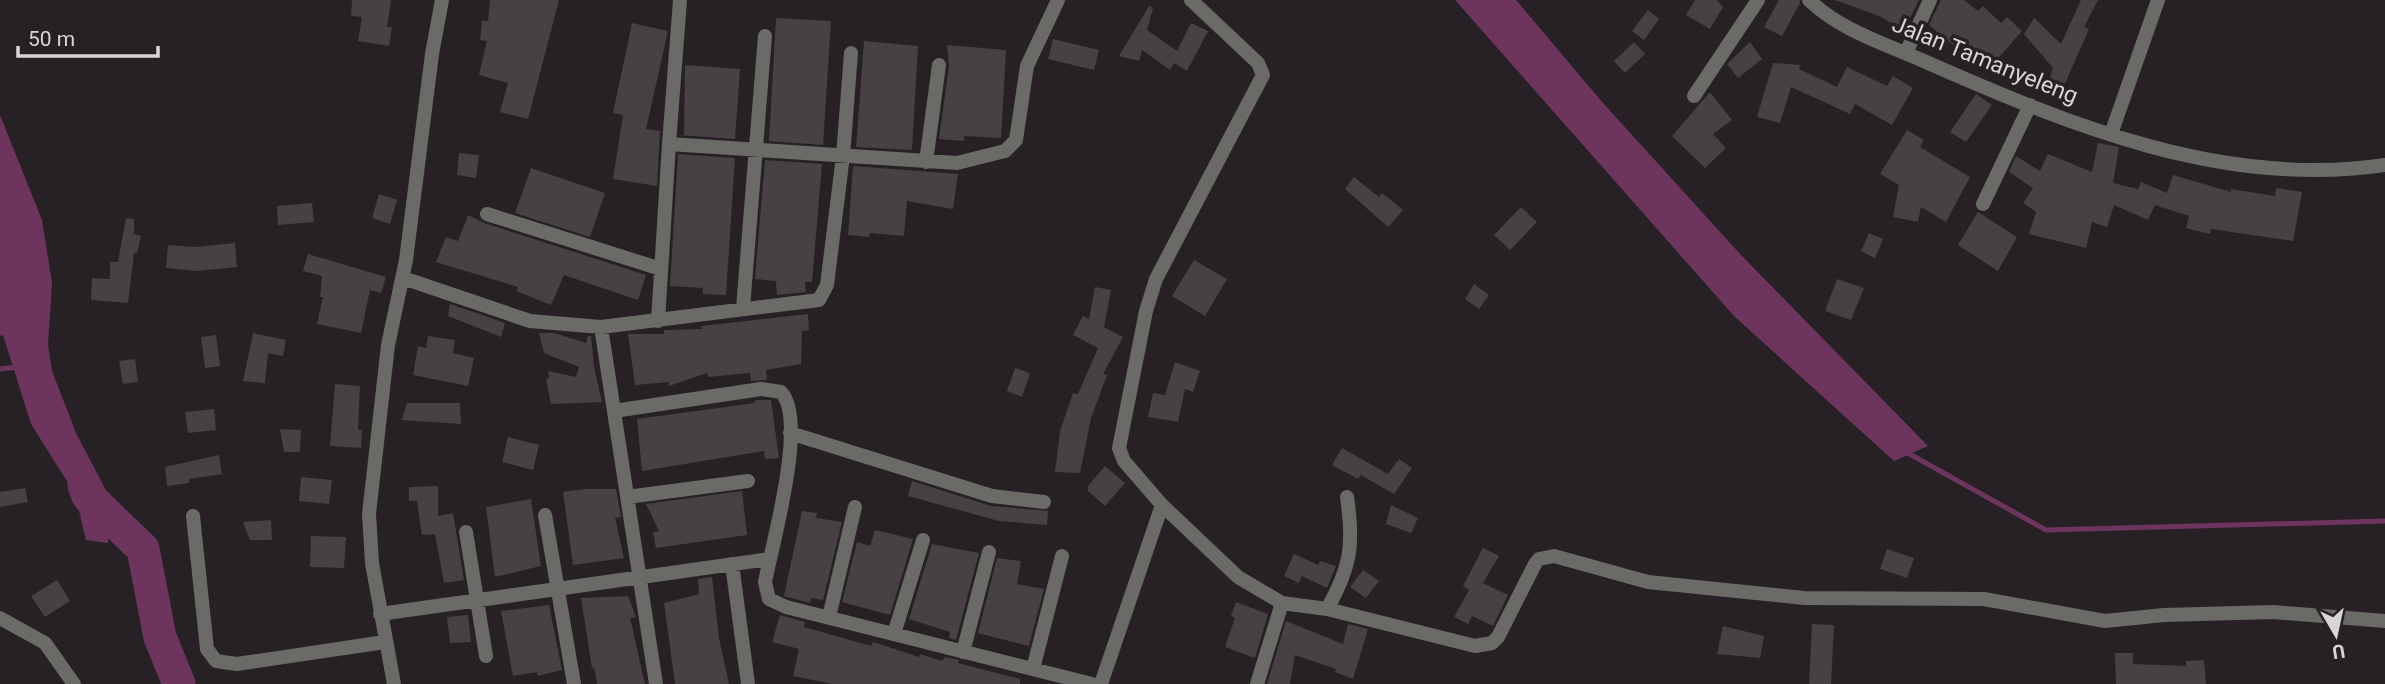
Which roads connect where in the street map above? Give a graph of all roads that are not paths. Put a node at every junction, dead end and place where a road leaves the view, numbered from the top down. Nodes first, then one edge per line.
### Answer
1 (442, 0) edge
2 (680, 0) edge
3 (1058, 0) edge
4 (1191, 0) edge
5 (1758, 0) edge
6 (1809, 0) edge
7 (1930, 0) edge
8 (2158, 0) edge
9 (765, 36) dead end
10 (851, 53) dead end
11 (1906, 53) junction
12 (939, 65) dead end
13 (1694, 96) dead end
14 (2030, 106) junction
15 (2111, 134) junction
16 (669, 144) junction
17 (755, 150) junction
18 (843, 156) junction
19 (926, 162) junction
20 (2385, 165) edge
21 (1983, 204) dead end
22 (487, 214) dead end
23 (661, 268) junction
24 (402, 278) junction
25 (743, 308) junction
26 (658, 321) junction
27 (601, 327) junction
28 (614, 411) junction
29 (790, 433) junction
30 (748, 481) dead end
31 (627, 497) junction
32 (1347, 497) dead end
33 (1044, 502) dead end
34 (1162, 505) junction
35 (855, 507) dead end
36 (545, 515) dead end
37 (193, 516) dead end
38 (466, 532) dead end
39 (923, 540) dead end
40 (989, 552) dead end
41 (1062, 556) dead end
42 (769, 559) junction
43 (732, 564) junction
44 (638, 577) junction
45 (557, 589) junction
46 (477, 602) junction
47 (1282, 603) junction
48 (1327, 609) junction
49 (380, 614) junction
50 (829, 617) junction
51 (0, 618) edge
52 (2385, 621) edge
53 (894, 634) junction
54 (385, 642) junction
55 (963, 652) junction
56 (486, 656) dead end
57 (1033, 669) junction
58 (74, 684) edge
59 (394, 684) edge
60 (574, 684) edge
61 (656, 684) edge
62 (748, 684) edge
63 (1092, 684) edge
64 (1101, 684) edge
65 (1257, 684) edge

1 - 24 street
2 - 16 street
3 - 19 street
4 - 34 street
5 - 13 street
6 - 11 street, Jalan Tamanyeleng
7 - 11 street
8 - 15 street
9 - 17 street
10 - 18 street
11 - 14 street, Jalan Tamanyeleng
12 - 19 street
14 - 15 street, Jalan Tamanyeleng
14 - 21 street
15 - 20 street, Jalan Tamanyeleng
16 - 17 street
16 - 23 street
17 - 18 street
17 - 25 street
18 - 19 street
18 - 25 street
22 - 23 street
23 - 26 street
24 - 27 street
24 - 49 street
25 - 26 street
26 - 27 street
27 - 28 street
28 - 29 street
28 - 31 street
29 - 33 street
29 - 42 street
30 - 31 street
31 - 44 street
32 - 48 street
34 - 47 street
34 - 64 street
35 - 50 street
36 - 45 street
37 - 54 street
38 - 46 street
39 - 53 street
40 - 55 street
41 - 57 street
42 - 43 street
42 - 50 street
43 - 44 street
43 - 62 street
44 - 45 street
44 - 61 street
45 - 46 street
45 - 60 street
46 - 49 street
46 - 56 street
47 - 48 street
47 - 65 street
48 - 52 street
49 - 54 street
50 - 53 street
51 - 58 street
53 - 55 street
54 - 59 street
55 - 57 street
57 - 63 street

